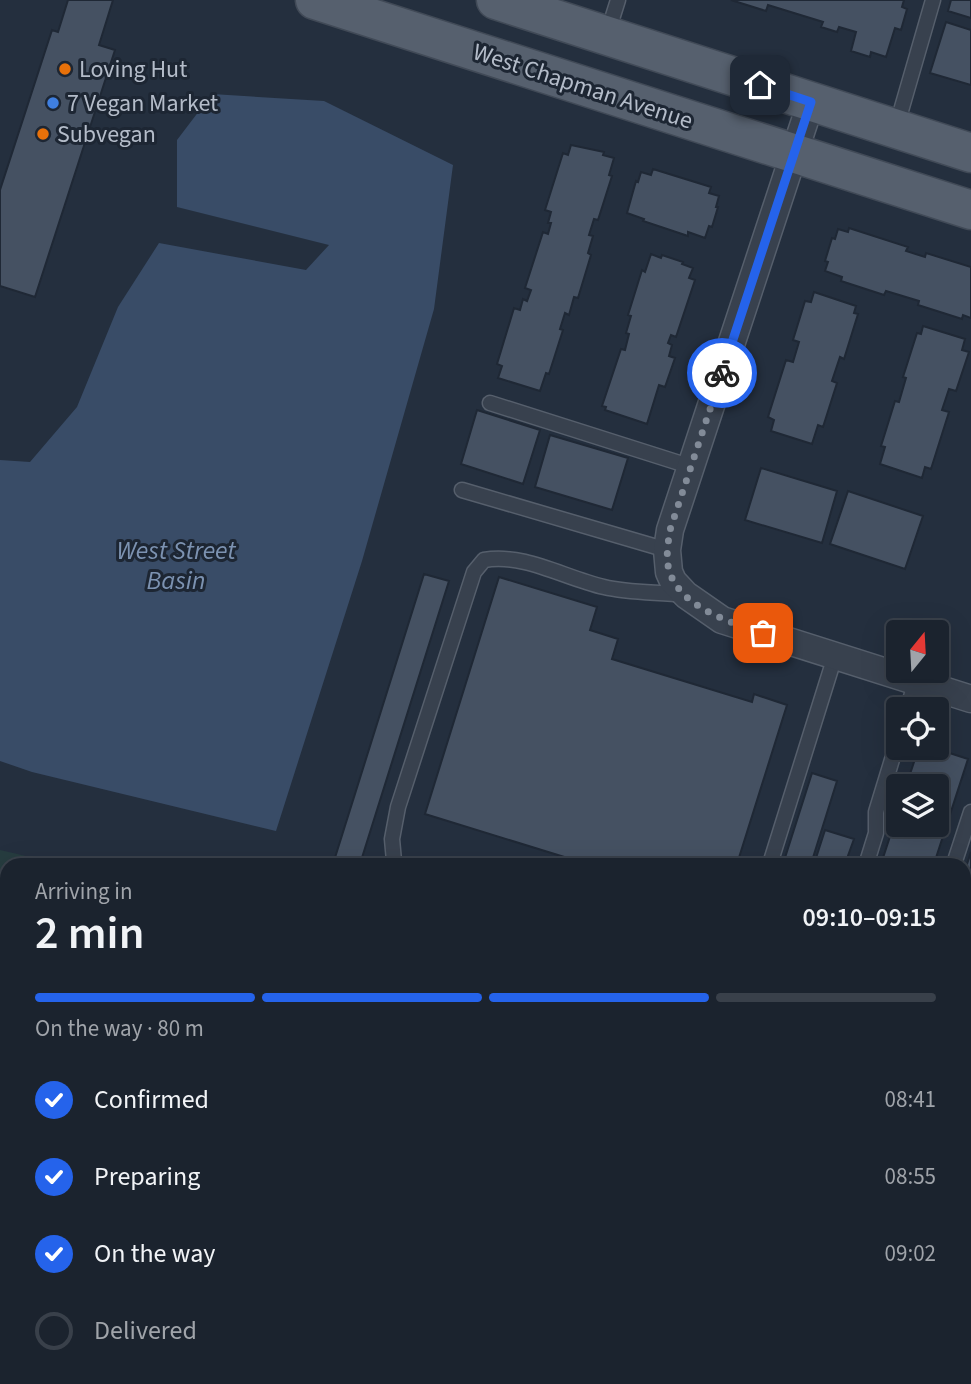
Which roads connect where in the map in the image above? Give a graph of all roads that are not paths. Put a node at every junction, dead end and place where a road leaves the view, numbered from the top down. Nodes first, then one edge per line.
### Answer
1 (315, 0) edge
2 (496, 0) edge
3 (933, 0) edge
4 (390, 11) edge
5 (612, 17) edge
6 (811, 102) junction
7 (895, 129) junction
8 (793, 153) junction
9 (971, 153) edge
10 (971, 210) edge
11 (490, 403) dead end
12 (692, 467) junction
13 (463, 489) dead end
14 (667, 550) junction
15 (685, 595) junction
16 (835, 656) junction
17 (886, 672) edge
18 (922, 683) edge
19 (971, 699) edge
20 (892, 760) edge
21 (971, 812) edge
22 (394, 858) edge
23 (772, 858) edge
24 (868, 858) edge
25 (956, 858) edge

1 - 4 main road, West Chapman Avenue
2 - 5 main road
3 - 7 lane
4 - 8 main road, West Chapman Avenue
5 - 6 main road
6 - 7 main road
6 - 8 street
7 - 9 main road
8 - 10 main road, West Chapman Avenue
8 - 12 street
11 - 12 lane
12 - 14 street
13 - 14 lane
14 - 15 street
15 - 16 street
15 - 22 lane
16 - 17 street
16 - 23 lane
18 - 19 street
20 - 24 lane
21 - 25 lane

